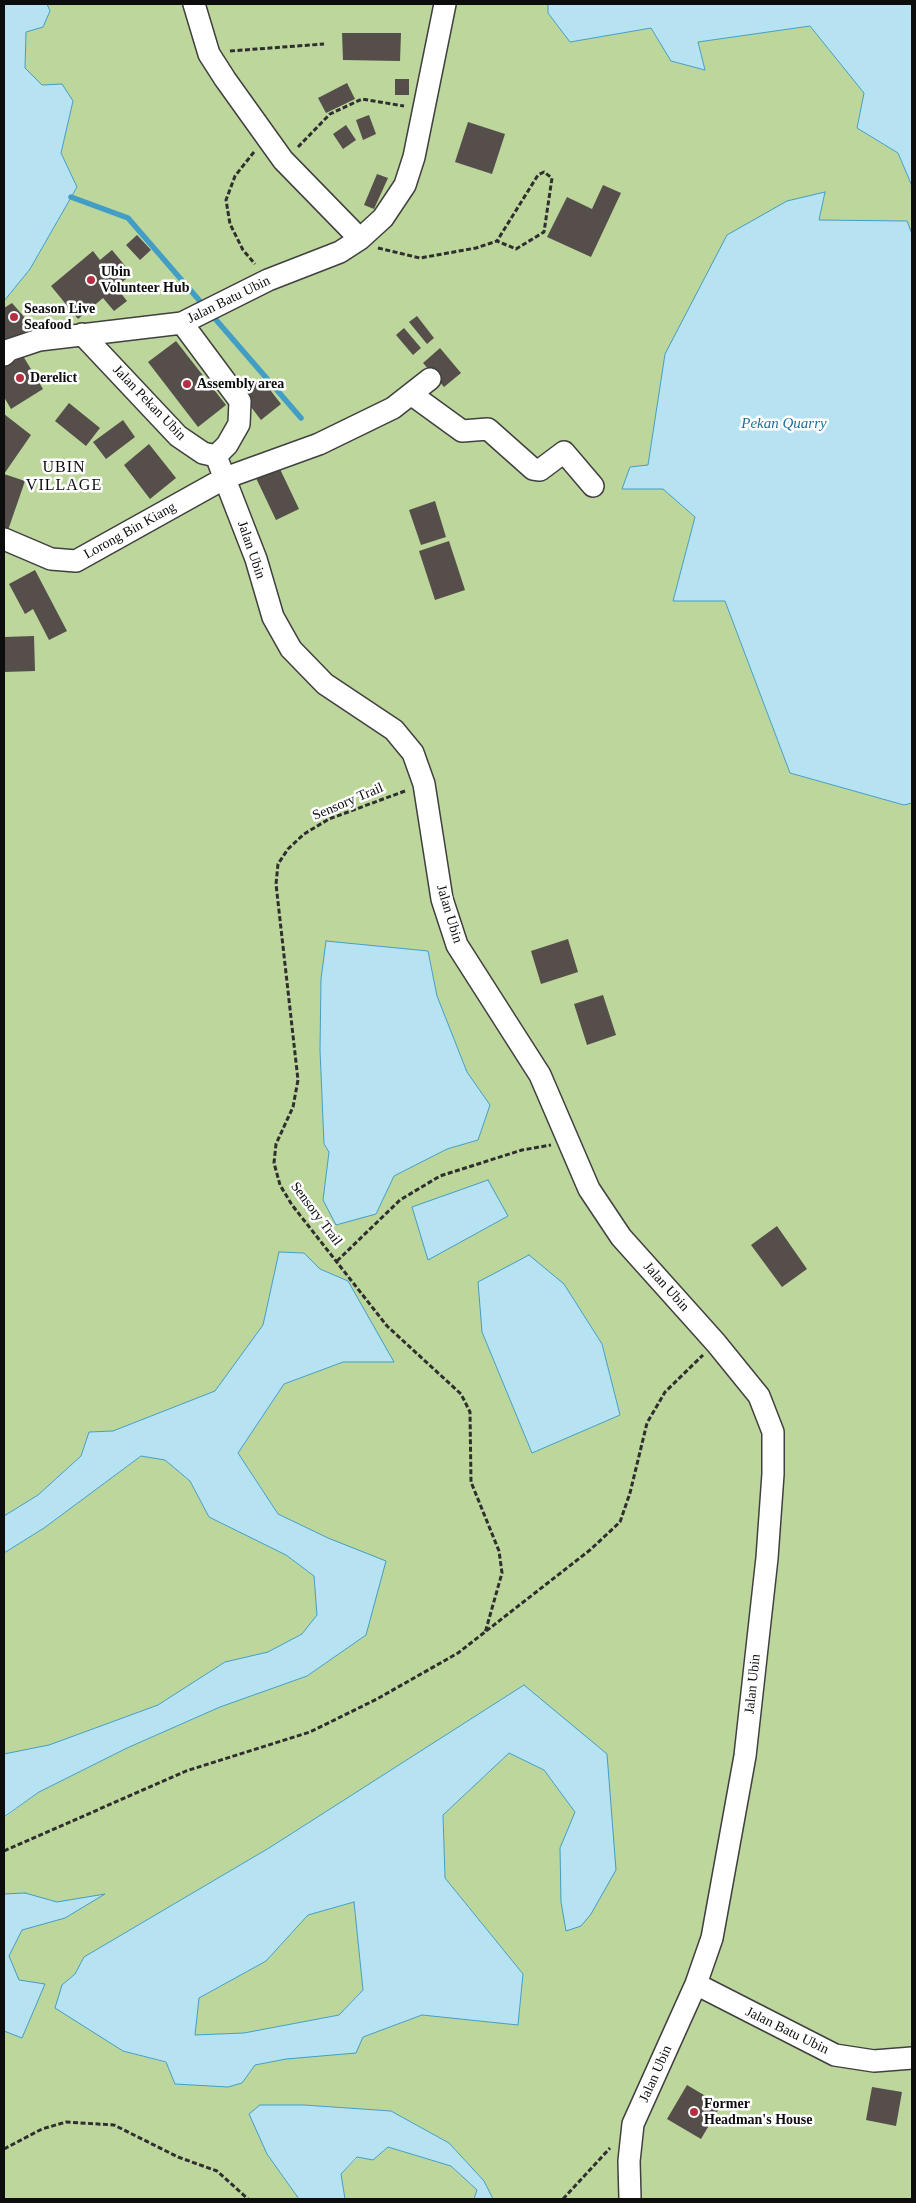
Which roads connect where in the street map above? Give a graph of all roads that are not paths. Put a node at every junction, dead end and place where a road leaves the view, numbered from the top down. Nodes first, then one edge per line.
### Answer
1 (194, 4) edge
2 (445, 4) edge
3 (360, 238) junction
4 (182, 323) junction
5 (82, 334) junction
6 (4, 355) edge
7 (430, 379) dead end
8 (411, 394) junction
9 (216, 456) junction
10 (225, 478) junction
11 (593, 486) dead end
12 (4, 539) edge
13 (696, 1984) junction
14 (912, 2058) edge
15 (630, 2199) edge

1 - 3 street
2 - 3 street, Jalan Batu Ubin
3 - 4 street, Jalan Batu Ubin
4 - 5 street, Jalan Batu Ubin
4 - 9 street
5 - 6 street, Jalan Batu Ubin
5 - 9 street, Jalan Pekan Ubin
7 - 8 street, Lorong Bin Kiang
8 - 10 street, Lorong Bin Kiang
8 - 11 street
9 - 10 street, Jalan Ubin
10 - 12 street, Lorong Bin Kiang
10 - 13 street, Jalan Ubin
13 - 14 street, Jalan Batu Ubin
13 - 15 street, Jalan Ubin

